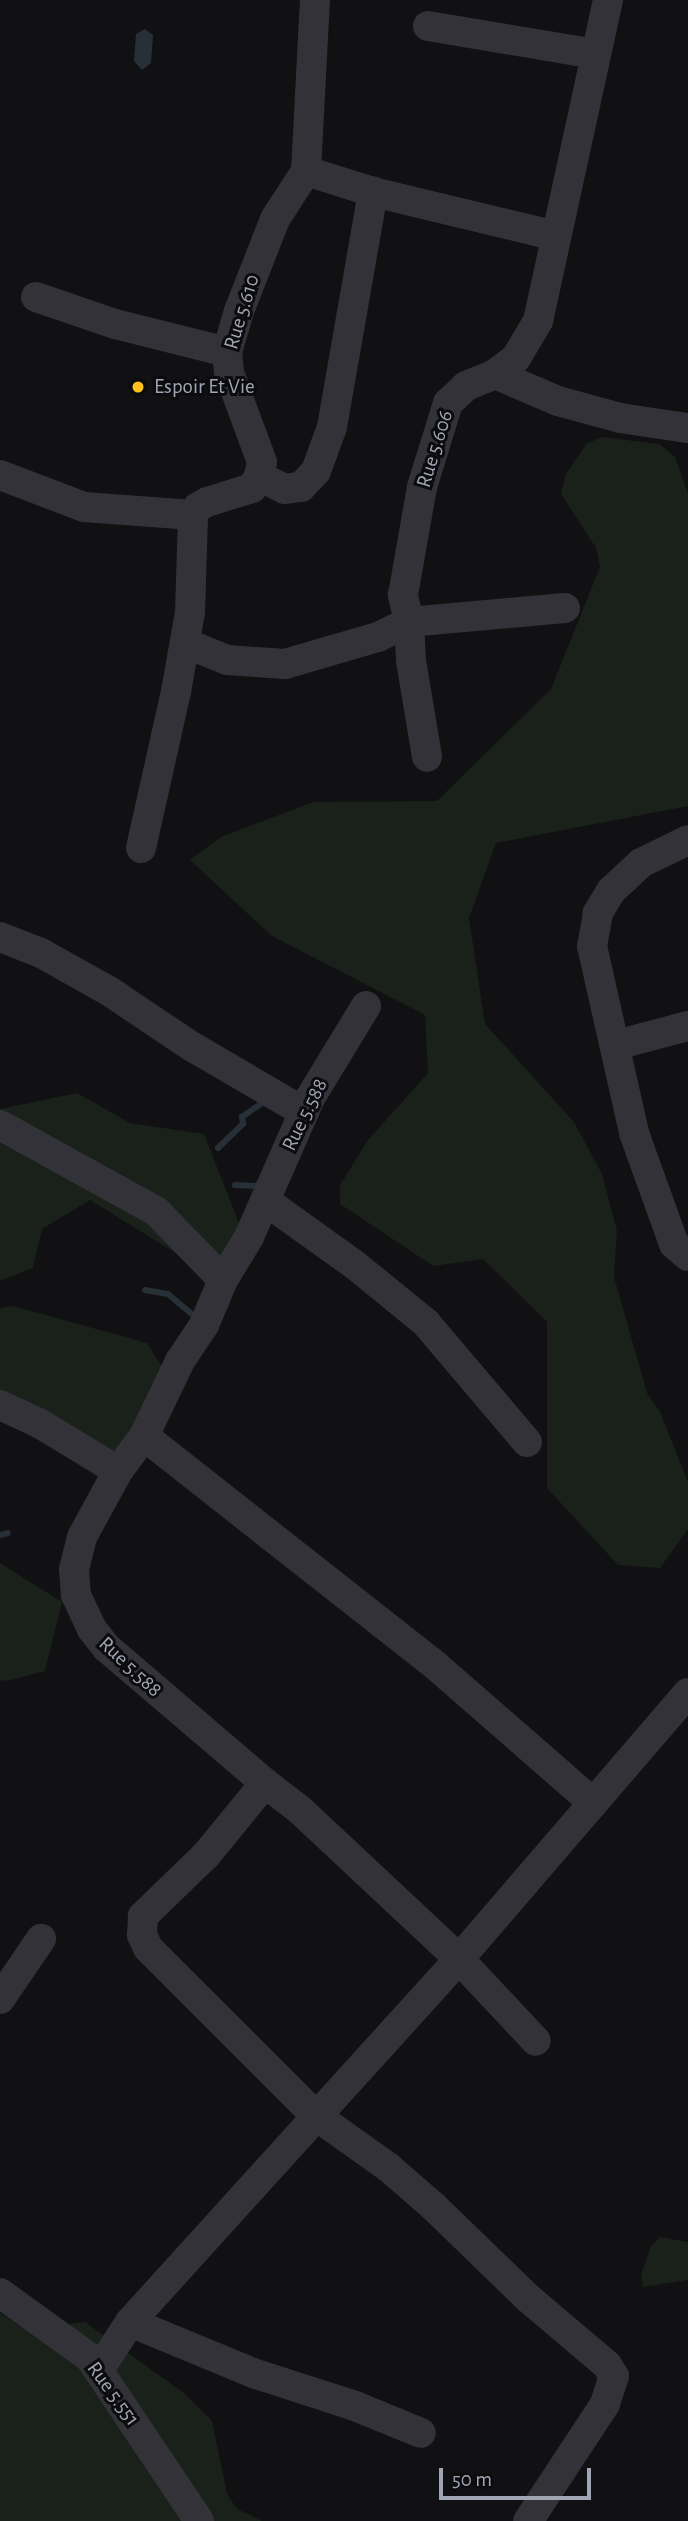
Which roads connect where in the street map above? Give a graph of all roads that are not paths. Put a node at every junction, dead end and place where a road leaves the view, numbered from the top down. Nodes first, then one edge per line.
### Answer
1 (315, 0) edge
2 (608, 0) edge
3 (428, 26) dead end
4 (595, 54) junction
5 (306, 171) junction
6 (373, 192) junction
7 (556, 236) junction
8 (36, 297) dead end
9 (227, 352) junction
10 (495, 374) junction
11 (688, 428) edge
12 (0, 475) edge
13 (259, 476) junction
14 (193, 515) junction
15 (565, 608) dead end
16 (409, 622) junction
17 (185, 643) junction
18 (427, 757) dead end
19 (688, 840) edge
20 (141, 848) dead end
21 (0, 937) edge
22 (366, 1006) dead end
23 (688, 1026) edge
24 (615, 1045) junction
25 (304, 1112) junction
26 (0, 1125) edge
27 (267, 1202) junction
28 (688, 1256) edge
29 (223, 1280) junction
30 (0, 1405) edge
31 (144, 1437) junction
32 (527, 1442) dead end
33 (118, 1471) junction
34 (688, 1693) edge
35 (265, 1783) junction
36 (593, 1803) junction
37 (41, 1939) dead end
38 (458, 1959) junction
39 (0, 1998) edge
40 (536, 2041) dead end
41 (316, 2115) junction
42 (0, 2293) edge
43 (130, 2322) junction
44 (99, 2371) junction
45 (421, 2433) dead end
46 (199, 2521) edge
47 (528, 2521) edge

1 - 5 street, Rue 5.610
2 - 4 street, Rue 5.606
3 - 4 street
4 - 7 street, Rue 5.606
5 - 6 street
5 - 9 street, Rue 5.610
6 - 7 street
6 - 13 street
7 - 10 street, Rue 5.606
8 - 9 street
9 - 13 street, Rue 5.610
10 - 11 street
10 - 16 street, Rue 5.606
12 - 14 street
13 - 14 street
14 - 17 street
15 - 16 street
16 - 17 street
16 - 18 street, Rue 5.606
17 - 20 street
19 - 24 street
21 - 25 street
22 - 25 street, Rue 5.588
23 - 24 street
24 - 28 street
25 - 27 street, Rue 5.588
26 - 29 street
27 - 29 street, Rue 5.588
27 - 32 street
29 - 31 street, Rue 5.588
30 - 33 street
31 - 33 street, Rue 5.588
31 - 36 street
33 - 35 street, Rue 5.588
34 - 36 street
35 - 38 street, Rue 5.588
35 - 41 street
36 - 38 street
37 - 39 street
38 - 40 street, Rue 5.588
38 - 41 street
41 - 43 street
41 - 47 street
42 - 44 street, Rue 5.551
43 - 44 street
43 - 45 street
44 - 46 street, Rue 5.551

